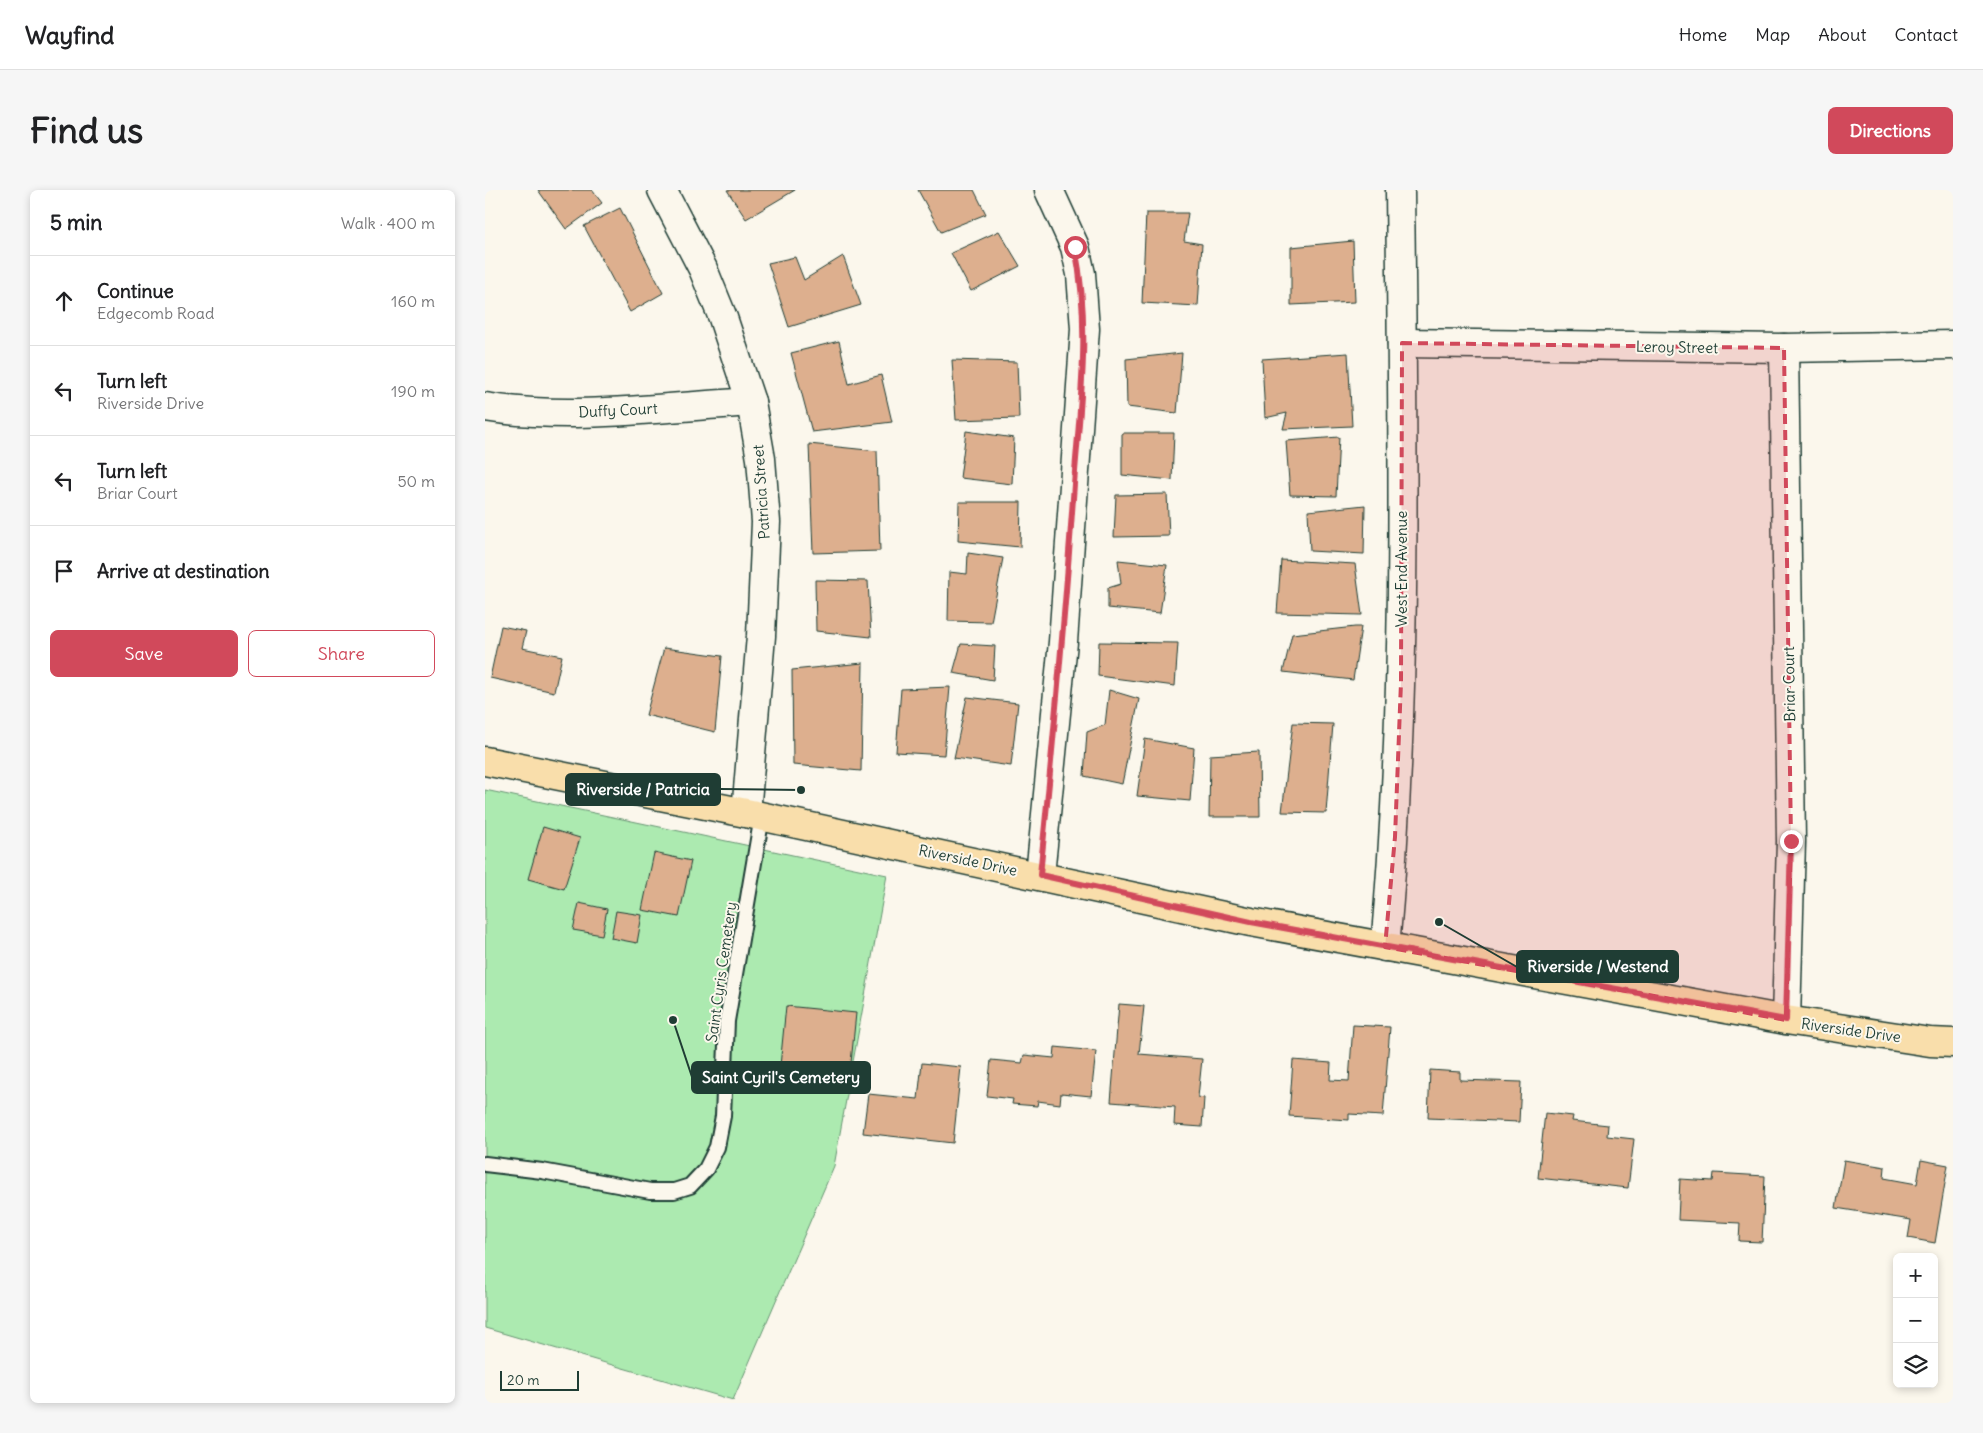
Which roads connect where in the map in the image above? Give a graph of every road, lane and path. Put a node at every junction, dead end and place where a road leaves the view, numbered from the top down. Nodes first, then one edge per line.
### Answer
1 (662, 190) edge
2 (1049, 190) edge
3 (1400, 190) edge
4 (1402, 344) junction
5 (1953, 345) edge
6 (1784, 348) junction
7 (751, 402) junction
8 (485, 407) edge
9 (485, 761) edge
10 (754, 815) junction
11 (1040, 875) junction
12 (1385, 946) junction
13 (1786, 1020) junction
14 (1953, 1043) edge
15 (485, 1164) edge

1 - 7 street, Patricia Street
2 - 11 street
3 - 4 street, West End Avenue
4 - 6 street, Leroy Street
4 - 12 street, West End Avenue
5 - 6 street, Leroy Street
6 - 13 street, Briar Court
7 - 8 street, Duffy Court
7 - 10 street, Patricia Street
9 - 10 main road, Riverside Drive
10 - 11 main road, Riverside Drive
10 - 15 lane, Saint Cyris Cemetery
11 - 12 main road, Riverside Drive
12 - 13 main road, Riverside Drive
13 - 14 main road, Riverside Drive

